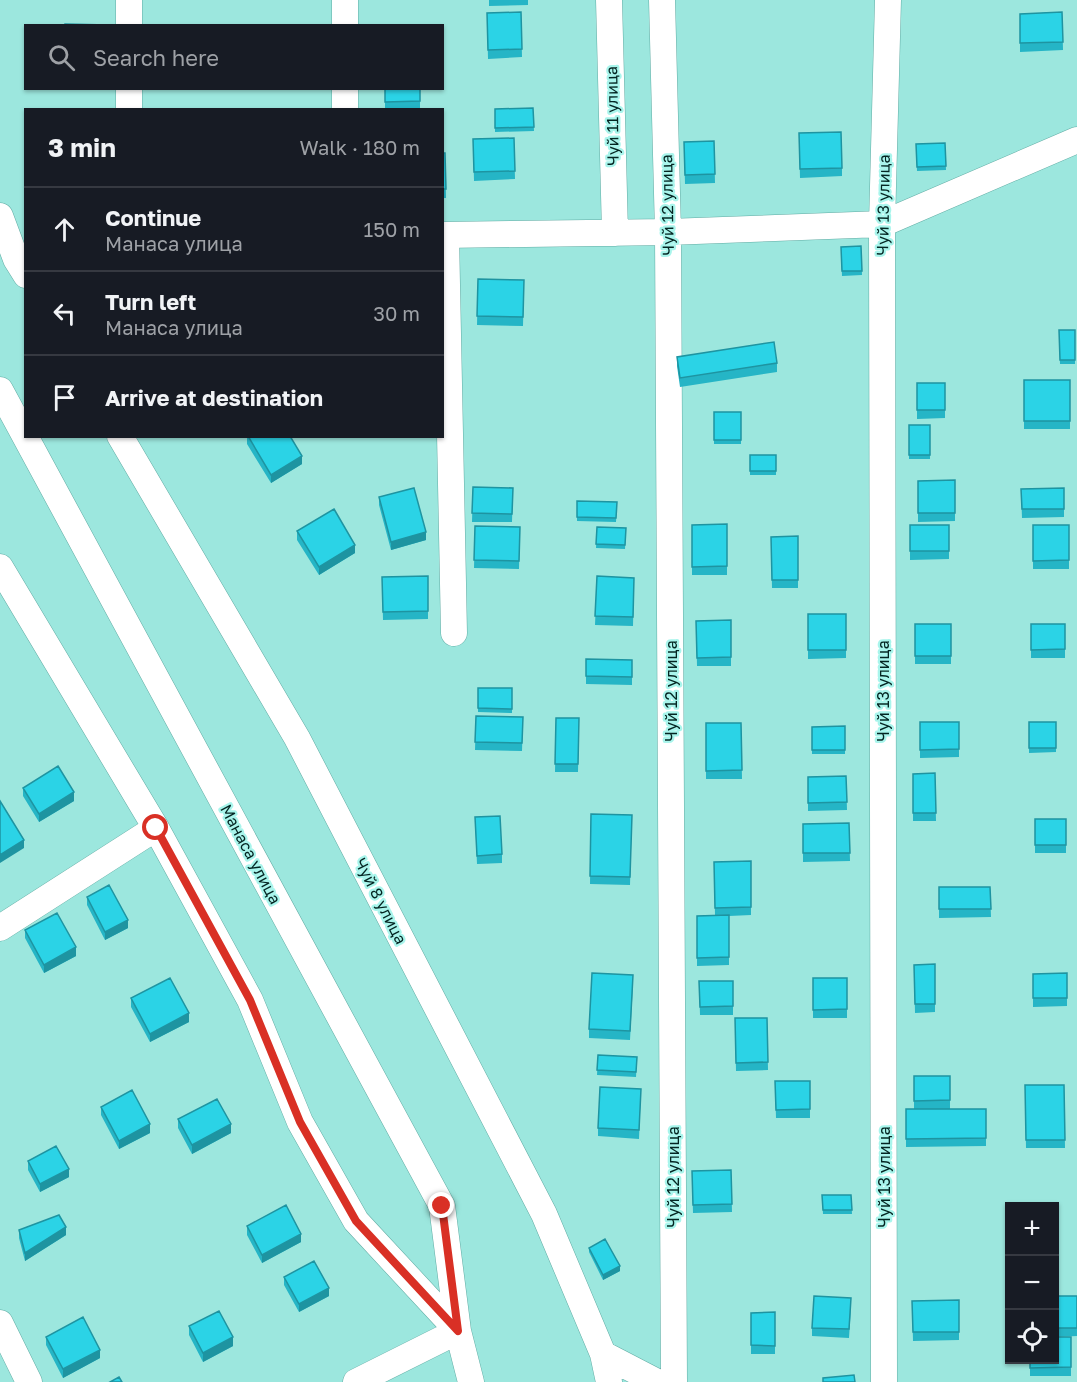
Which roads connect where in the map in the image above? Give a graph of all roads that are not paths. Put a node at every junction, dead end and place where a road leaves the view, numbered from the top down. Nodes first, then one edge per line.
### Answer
1 (129, 0) edge
2 (345, 0) edge
3 (609, 0) edge
4 (662, 0) edge
5 (888, 0) edge
6 (129, 24) edge
7 (345, 24) edge
8 (129, 90) edge
9 (345, 90) edge
10 (129, 108) edge
11 (345, 108) edge
12 (1077, 140) edge
13 (0, 216) edge
14 (882, 224) junction
15 (615, 232) junction
16 (668, 232) junction
17 (444, 235) edge
18 (22, 264) edge
19 (0, 390) edge
20 (24, 434) edge
21 (26, 438) edge
22 (121, 438) edge
23 (0, 567) edge
24 (454, 633) dead end
25 (156, 828) junction
26 (0, 928) edge
27 (0, 1323) edge
28 (458, 1331) junction
29 (603, 1354) junction
30 (29, 1382) edge
31 (356, 1382) edge
32 (471, 1382) edge
33 (609, 1382) edge
34 (657, 1382) edge
35 (674, 1382) edge
36 (884, 1382) edge

1 - 6 street
2 - 7 street
3 - 15 street, Чуй 11 улица
4 - 16 street, Чуй 12 улица
5 - 14 street, Чуй 13 улица
8 - 10 street
9 - 11 street
12 - 14 street
13 - 18 street
14 - 16 street
14 - 36 street, Чуй 13 улица
15 - 16 street
15 - 17 street
16 - 35 street, Чуй 12 улица
17 - 24 street
19 - 20 street, Манаса улица
21 - 28 street, Манаса улица
22 - 29 street, Чуй 8 улица
23 - 25 street, Манаса улица
25 - 26 street
25 - 28 street, Манаса улица
27 - 30 street
28 - 31 street
28 - 32 street, Манаса улица
29 - 33 street, Чуй 8 улица
29 - 34 street

